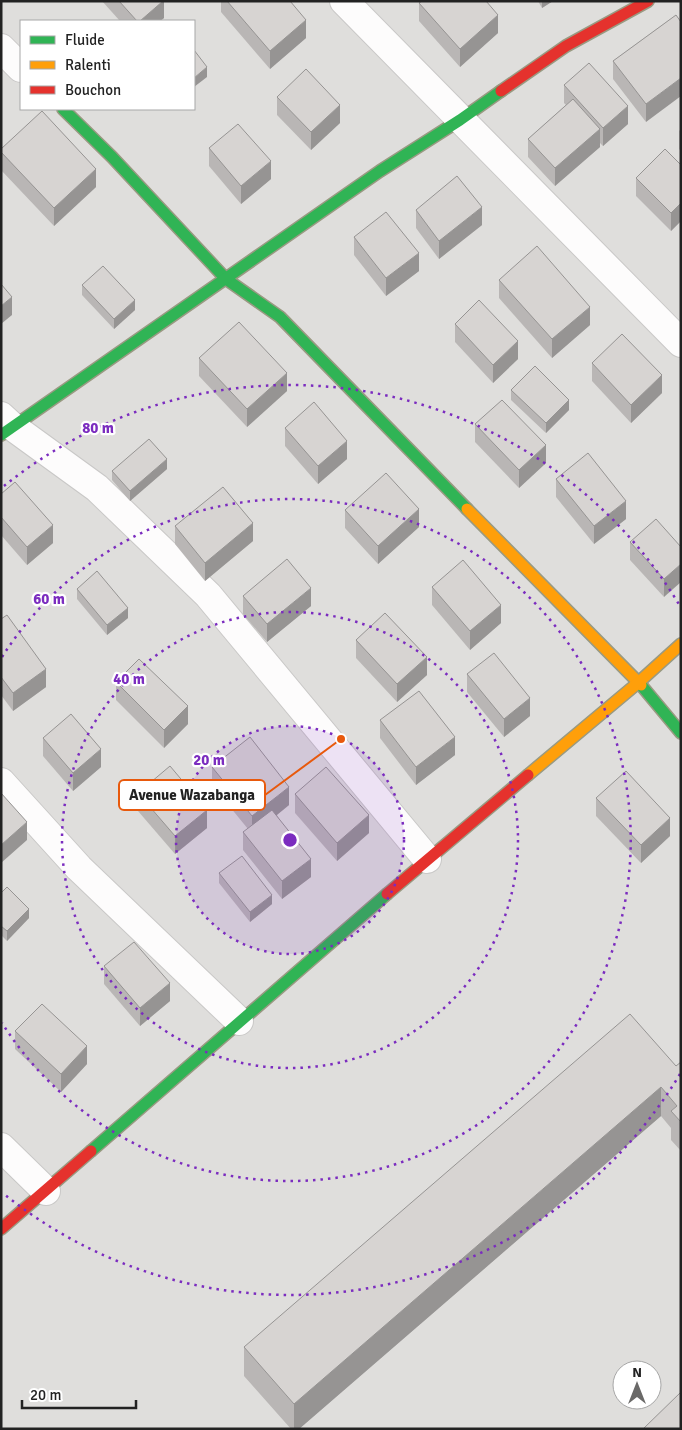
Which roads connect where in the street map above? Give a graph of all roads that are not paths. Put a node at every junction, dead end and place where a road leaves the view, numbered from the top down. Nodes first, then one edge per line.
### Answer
1 (344, 1) edge
2 (648, 1) edge
3 (1, 48) edge
4 (20, 67) edge
5 (64, 110) edge
6 (460, 120) junction
7 (226, 279) junction
8 (681, 343) edge
9 (5, 426) edge
10 (681, 644) edge
11 (639, 682) junction
12 (681, 733) edge
13 (1, 782) edge
14 (428, 859) junction
15 (239, 1022) junction
16 (1, 1147) edge
17 (46, 1191) junction
18 (1, 1229) edge

1 - 6 street
2 - 6 street
3 - 4 street
5 - 7 street
6 - 7 street
6 - 8 street
7 - 9 street
7 - 11 street
9 - 14 street
10 - 11 street
11 - 12 street
11 - 14 street
13 - 15 street
14 - 15 street
15 - 17 street
16 - 17 street
17 - 18 street

